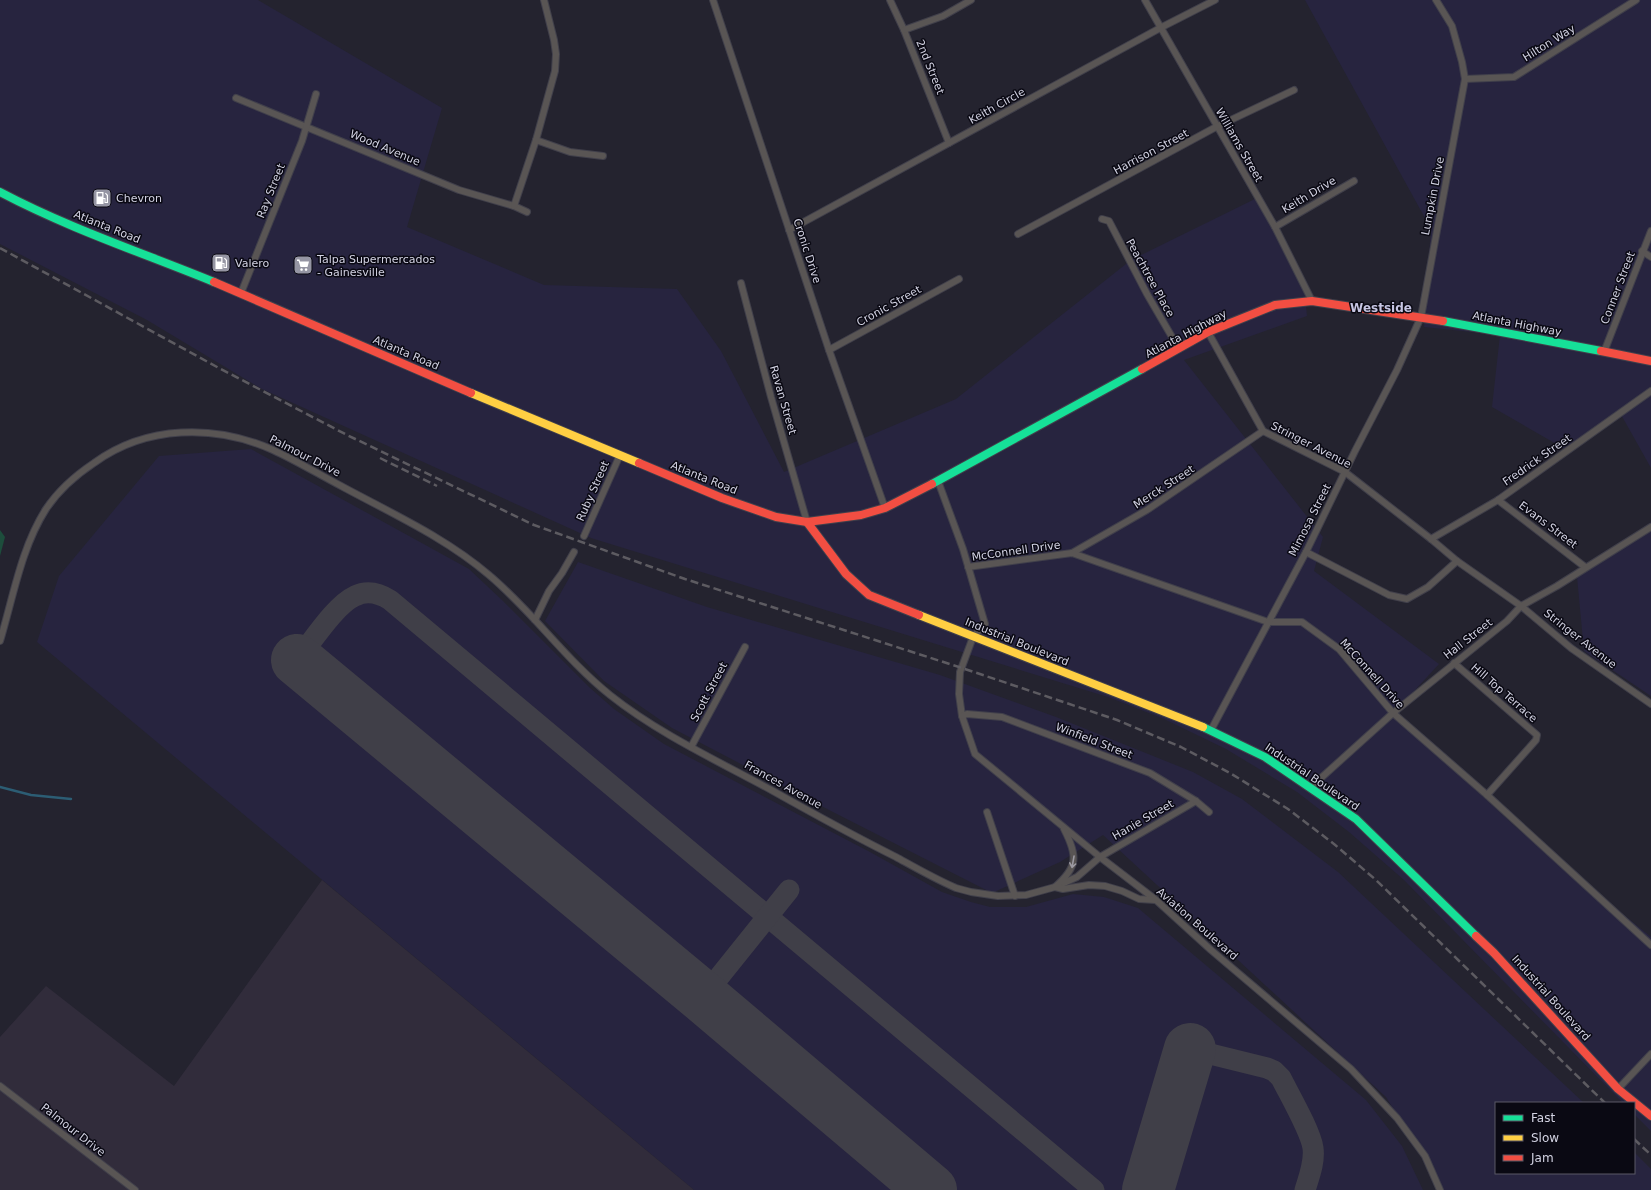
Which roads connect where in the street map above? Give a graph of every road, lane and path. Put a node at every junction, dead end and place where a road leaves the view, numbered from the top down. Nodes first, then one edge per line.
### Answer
1 (544, 0) edge
2 (713, 0) edge
3 (890, 0) edge
4 (971, 0) edge
5 (1145, 0) edge
6 (1215, 0) edge
7 (1436, 0) edge
8 (1636, 0) edge
9 (1162, 28) junction
10 (904, 30) junction
11 (1465, 80) junction
12 (1294, 90) dead end
13 (316, 94) dead end
14 (236, 98) dead end
15 (307, 127) junction
16 (1216, 128) junction
17 (536, 140) junction
18 (949, 143) junction
19 (603, 156) dead end
20 (1354, 181) dead end
21 (0, 192) edge
22 (514, 206) junction
23 (527, 212) dead end
24 (1102, 219) dead end
25 (1275, 227) junction
26 (789, 230) junction
27 (1651, 231) edge
28 (1018, 234) dead end
29 (1642, 251) junction
30 (1651, 257) edge
31 (959, 280) dead end
32 (741, 283) dead end
33 (241, 293) junction
34 (1312, 301) junction
35 (1421, 317) junction
36 (1208, 332) junction
37 (1179, 349) junction
38 (829, 350) junction
39 (1604, 352) junction
40 (1651, 361) edge
41 (1651, 391) edge
42 (1263, 431) junction
43 (620, 455) junction
44 (1345, 472) junction
45 (938, 481) junction
46 (1498, 500) junction
47 (885, 508) junction
48 (807, 522) junction
49 (1651, 527) edge
50 (584, 536) dead end
51 (1431, 539) junction
52 (574, 552) dead end
53 (1306, 552) junction
54 (1072, 553) junction
55 (1457, 561) junction
56 (968, 567) junction
57 (1585, 567) junction
58 (1521, 606) junction
59 (535, 620) junction
60 (1268, 622) junction
61 (973, 637) junction
62 (0, 641) edge
63 (745, 647) dead end
64 (1454, 663) junction
65 (1651, 704) edge
66 (1393, 713) junction
67 (962, 716) junction
68 (1211, 730) junction
69 (691, 748) junction
70 (1311, 787) junction
71 (1487, 795) junction
72 (1196, 801) junction
73 (987, 812) dead end
74 (1209, 812) dead end
75 (1062, 826) junction
76 (1100, 857) junction
77 (1055, 887) junction
78 (1015, 896) junction
79 (1156, 900) junction
80 (1651, 945) edge
81 (1651, 1054) edge
82 (0, 1086) edge
83 (1618, 1088) junction
84 (1634, 1102) edge
85 (1635, 1102) edge
86 (1651, 1116) edge
87 (135, 1190) edge
88 (1440, 1190) edge

1 - 17 street
2 - 26 street, Cronic Drive
3 - 10 street, 2nd Street
4 - 10 street
5 - 9 street, Williams Street
6 - 9 street, Keith Circle
7 - 11 street
8 - 11 street, Hilton Way
9 - 16 street, Williams Street
9 - 18 street, Keith Circle
10 - 18 street, 2nd Street
11 - 35 street, Lumpkin Drive
12 - 16 street, Harrison Street
13 - 15 street, Ray Street
14 - 15 street, Wood Avenue
15 - 22 street, Wood Avenue
15 - 33 street, Ray Street
16 - 25 street, Williams Street
16 - 28 street, Harrison Street
17 - 19 street
17 - 22 street
18 - 26 street, Keith Circle
20 - 25 street, Keith Drive
21 - 33 main road, Atlanta Road
22 - 23 street, Wood Avenue
24 - 37 street, Peachtree Place
25 - 34 street, Williams Street
26 - 38 street, Cronic Drive
27 - 29 street, Conner Street
29 - 30 street
29 - 39 street, Conner Street
31 - 38 street, Cronic Street
32 - 48 street, Ravan Street
33 - 43 main road, Atlanta Road
34 - 35 main road, Atlanta Highway
34 - 36 main road, Atlanta Highway
35 - 39 main road, Atlanta Highway
35 - 44 street, Mimosa Street
36 - 37 main road, Atlanta Highway
36 - 42 street, Stringer Avenue
37 - 45 main road, Atlanta Highway
38 - 47 street, Cronic Drive
39 - 40 main road, Atlanta Highway
41 - 46 street, Fredrick Street
42 - 44 street, Stringer Avenue
42 - 54 street, Merck Street
43 - 48 main road, Atlanta Road
43 - 50 street, Ruby Street
44 - 51 street, Stringer Avenue
44 - 53 street, Mimosa Street
45 - 47 main road, Atlanta Highway
45 - 56 street
46 - 51 street, Fredrick Street
46 - 57 street, Evans Street
47 - 48 main road, Atlanta Highway
48 - 61 main road, Industrial Boulevard
49 - 57 street, Hall Street
51 - 55 street, Stringer Avenue
52 - 59 street
53 - 55 street
53 - 60 street, Mimosa Street
54 - 56 street, McConnell Drive
54 - 60 street, McConnell Drive
55 - 58 street, Stringer Avenue
56 - 61 street, McConnell Drive
57 - 58 street, Hall Street
58 - 64 street, Hall Street
58 - 65 street, Stringer Avenue
59 - 62 street, Palmour Drive
59 - 69 street, Frances Avenue
60 - 66 street, McConnell Drive
60 - 68 street, Mimosa Street
61 - 67 street, Aviation Boulevard
61 - 68 main road, Industrial Boulevard
63 - 69 street, Scott Street
64 - 66 street, Hall Street
64 - 71 street, Hill Top Terrace
66 - 70 street, Hall Street
66 - 71 street, McConnell Drive
67 - 72 street, Winfield Street
67 - 75 street, Aviation Boulevard
68 - 70 main road, Industrial Boulevard
69 - 78 street, Frances Avenue
70 - 83 main road, Industrial Boulevard
71 - 80 street, McConnell Drive
72 - 74 street, Winfield Street
72 - 76 street, Hanie Street
73 - 78 street
75 - 76 street, Aviation Boulevard
75 -> 77 street, Frances Avenue
76 - 77 street, Frances Avenue
76 - 79 street, Aviation Boulevard
77 - 78 street, Frances Avenue
77 - 79 street, Frances Avenue
79 - 88 street, Aviation Boulevard
81 - 83 street
82 - 87 street, Palmour Drive
83 - 84 main road, Industrial Boulevard
85 - 86 main road, Industrial Boulevard

